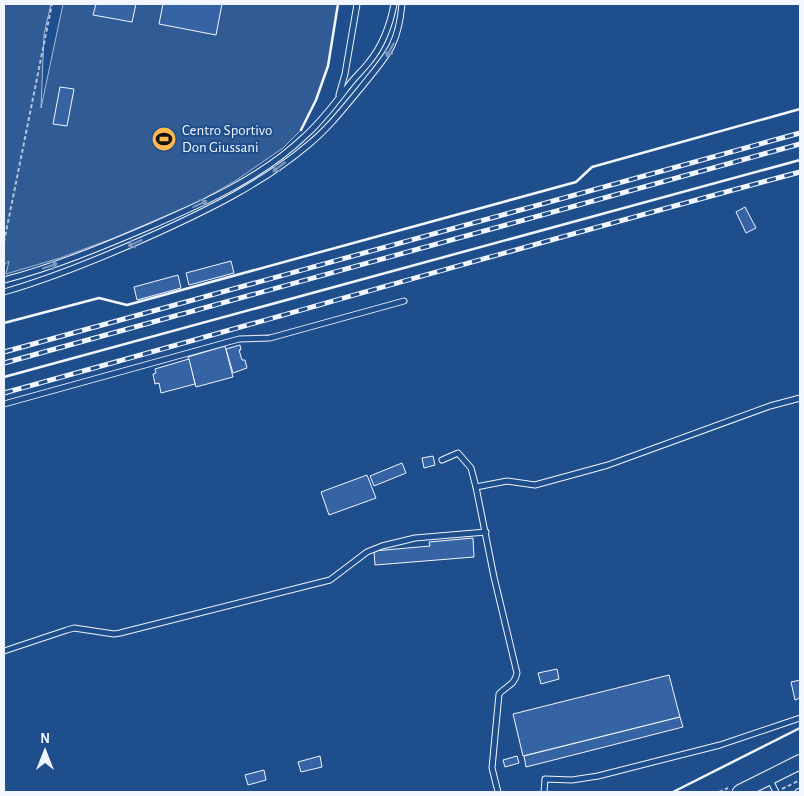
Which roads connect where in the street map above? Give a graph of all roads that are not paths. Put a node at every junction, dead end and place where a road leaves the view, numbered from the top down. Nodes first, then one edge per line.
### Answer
1 (357, 4) edge
2 (394, 4) edge
3 (402, 4) edge
4 (337, 100) junction
5 (4, 280) edge
6 (4, 292) edge
7 (404, 301) dead end
8 (800, 398) edge
9 (4, 404) edge
10 (442, 460) dead end
11 (476, 487) junction
12 (486, 532) junction
13 (4, 652) edge
14 (800, 718) edge
15 (798, 765) edge
16 (769, 778) junction
17 (498, 792) edge
18 (544, 792) edge
19 (740, 792) edge
20 (776, 792) edge

1 - 4 lane
2 - 4 lane
3 -> 6 lane
5 -> 4 lane
7 - 9 lane
8 - 11 lane
10 - 11 lane
11 - 12 lane
12 - 13 lane
12 - 17 lane
14 - 18 lane
15 - 16 street
16 - 19 street
16 - 20 lane

